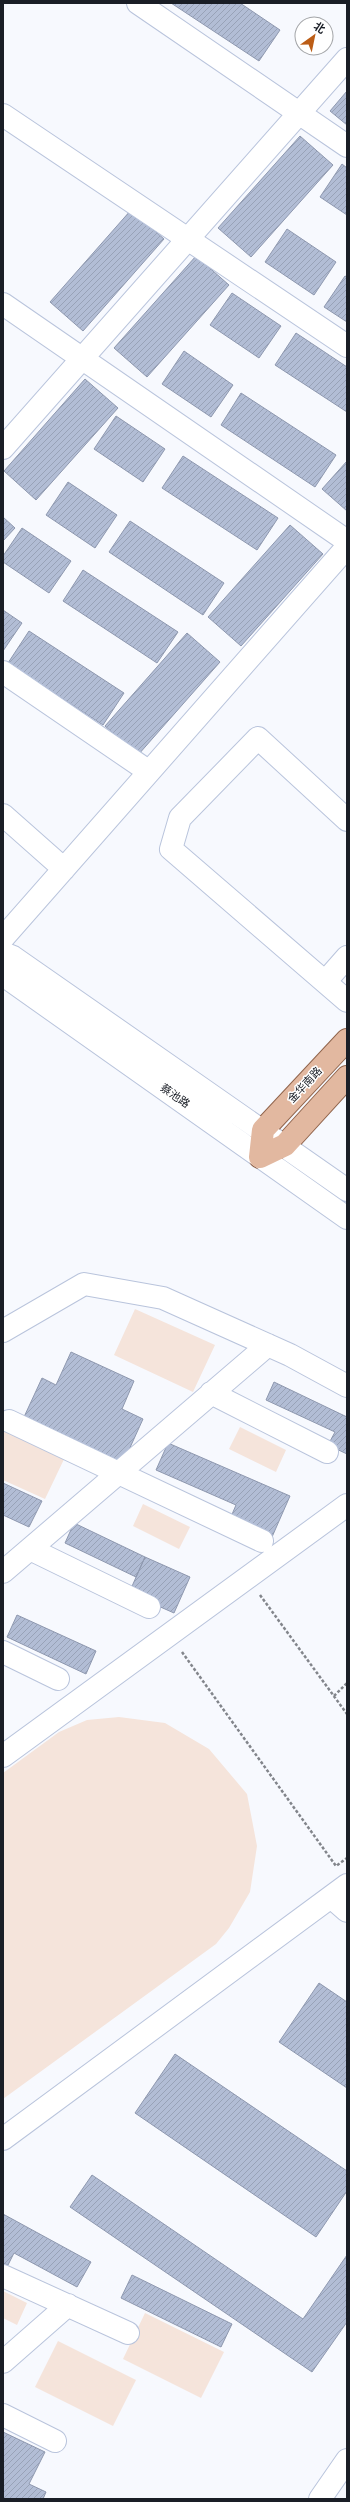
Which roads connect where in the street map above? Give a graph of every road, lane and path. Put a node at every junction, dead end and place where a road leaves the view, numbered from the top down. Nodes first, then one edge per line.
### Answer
1 (138, 3) edge
2 (347, 59) edge
3 (299, 113) junction
4 (3, 115) edge
5 (347, 146) edge
6 (188, 239) junction
7 (3, 304) edge
8 (347, 346) edge
9 (84, 358) junction
10 (3, 448) edge
11 (347, 541) edge
12 (347, 547) edge
13 (3, 672) edge
14 (3, 684) edge
15 (145, 775) junction
16 (3, 815) edge
17 (347, 820) edge
18 (64, 869) junction
19 (3, 938) edge
20 (3, 953) edge
21 (347, 957) edge
22 (3, 975) edge
23 (325, 982) junction
24 (347, 1001) edge
25 (347, 1040) edge
26 (347, 1077) edge
27 (263, 1130) junction
28 (285, 1145) junction
29 (260, 1156) junction
30 (347, 1190) edge
31 (347, 1218) edge
32 (3, 1331) edge
33 (268, 1345) junction
34 (347, 1386) edge
35 (211, 1393) junction
36 (9, 1421) dead end
37 (327, 1452) dead end
38 (119, 1472) junction
39 (347, 1505) edge
40 (262, 1541) dead end
41 (30, 1549) junction
42 (3, 1572) edge
43 (259, 1594) dead end
44 (150, 1608) dead end
45 (177, 1646) dead end
46 (3, 1652) edge
47 (58, 1679) dead end
48 (347, 1683) edge
49 (334, 1696) junction
50 (347, 1714) edge
51 (3, 1756) edge
52 (347, 1858) edge
53 (339, 1891) edge
54 (347, 1911) edge
55 (3, 2139) edge
56 (3, 2276) edge
57 (68, 2305) junction
58 (128, 2333) dead end
59 (3, 2362) edge
60 (3, 2416) edge
61 (55, 2441) dead end
62 (347, 2460) edge
63 (320, 2499) edge

1 - 3 street
2 - 3 street
3 - 5 street
3 - 6 street
4 - 6 street
6 - 8 street
6 - 9 street
7 - 9 street
9 - 10 street
9 - 11 street
12 - 15 street
13 - 15 street
14 - 15 street
15 - 18 street
16 - 18 street
17 - 23 street
18 - 19 street
20 - 27 street, 蔡池路
21 - 23 street
22 - 29 street, 蔡池路
23 - 24 street
25 - 27 main road, 金华南路
26 - 28 main road
27 - 28 street, 蔡池路
27 - 29 main road
28 - 29 main road
28 - 30 street, 蔡池路
29 - 31 street, 蔡池路
32 - 33 street
33 - 34 street
33 - 35 street
35 - 37 street
35 - 38 street
36 - 38 street
38 - 40 street
38 - 41 street
39 - 51 street
41 - 42 street
41 - 44 street
43 - 49 path
45 - 52 path
46 - 47 street
48 - 49 path
49 - 50 path
53 - 54 street
53 - 55 street
56 - 57 street
57 - 58 street
57 - 59 street
60 - 61 street
62 - 63 street

